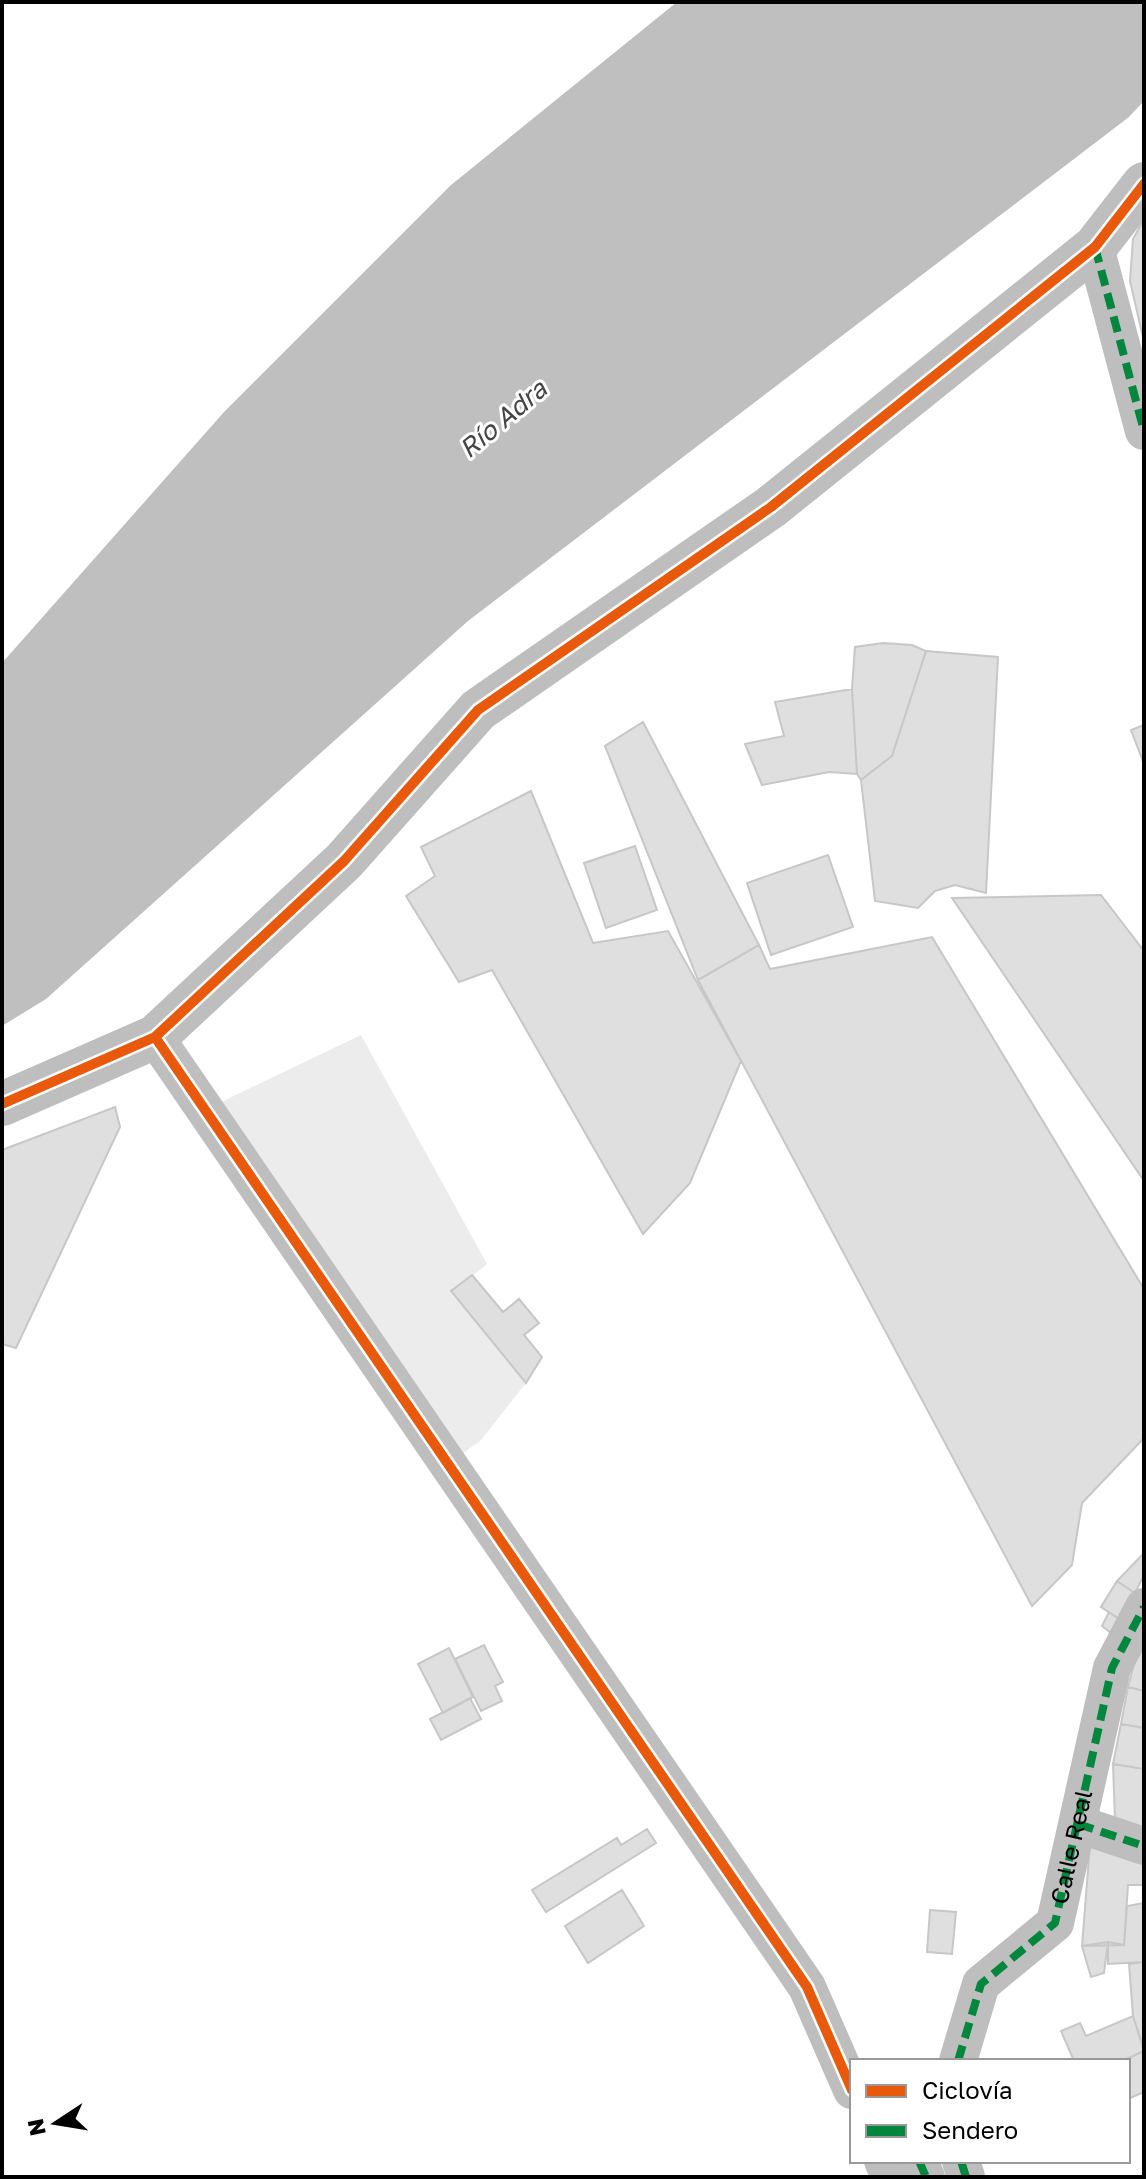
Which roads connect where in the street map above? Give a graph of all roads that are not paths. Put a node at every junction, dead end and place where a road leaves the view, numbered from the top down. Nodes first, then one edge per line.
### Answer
1 (1144, 184) edge
2 (1095, 247) junction
3 (1144, 431) edge
4 (155, 1037) junction
5 (2, 1104) edge
6 (1144, 1607) edge
7 (1078, 1824) junction
8 (1144, 1846) edge
9 (959, 2059) edge
10 (850, 2085) edge

1 - 2 street
2 - 3 street
2 - 4 street
4 - 5 street
4 - 10 street
6 - 7 street, Calle Real
7 - 8 street
7 - 9 street, Calle Real

